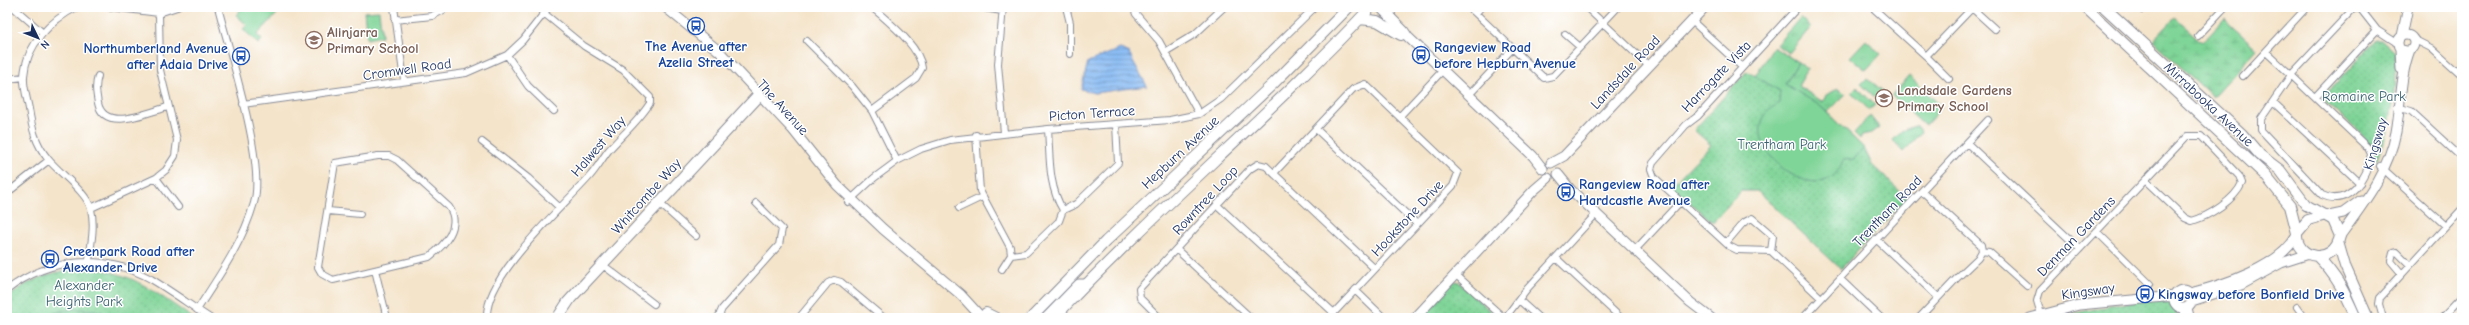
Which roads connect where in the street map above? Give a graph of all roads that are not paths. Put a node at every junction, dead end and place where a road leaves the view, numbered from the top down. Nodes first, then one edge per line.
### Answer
1 (13, 7) edge
2 (77, 7) edge
3 (111, 7) edge
4 (177, 7) edge
5 (218, 7) edge
6 (394, 7) edge
7 (449, 7) edge
8 (549, 7) edge
9 (657, 7) edge
10 (665, 7) edge
11 (872, 7) edge
12 (978, 7) edge
13 (1066, 7) edge
14 (1133, 7) edge
15 (1224, 7) edge
16 (1315, 7) edge
17 (1349, 7) edge
18 (1355, 7) edge
19 (1371, 7) edge
20 (1375, 7) edge
21 (1380, 7) edge
22 (1469, 7) edge
23 (1481, 7) edge
24 (1586, 7) edge
25 (1618, 7) edge
26 (1705, 7) edge
27 (1798, 7) edge
28 (1872, 7) edge
29 (1883, 7) edge
30 (2085, 7) edge
31 (2104, 7) edge
32 (2224, 7) edge
33 (2307, 7) edge
34 (2355, 7) edge
35 (2359, 7) edge
36 (2408, 7) edge
37 (2413, 7) edge
38 (120, 8) edge
39 (1972, 8) edge
40 (1002, 9) edge
41 (1389, 11) edge
42 (1878, 12) junction
43 (159, 13) junction
44 (545, 14) junction
45 (1476, 14) junction
46 (1360, 19) junction
47 (395, 20) junction
48 (1692, 21) junction
49 (1603, 23) junction
50 (1995, 29) dead end
51 (2377, 30) junction
52 (43, 33) junction
53 (1565, 34) dead end
54 (1404, 36) junction
55 (2198, 36) dead end
56 (807, 41) dead end
57 (2406, 42) junction
58 (1312, 45) junction
59 (1580, 47) junction
60 (1512, 49) junction
61 (1165, 52) junction
62 (2266, 52) junction
63 (1070, 54) dead end
64 (507, 55) junction
65 (1928, 55) junction
66 (1649, 66) junction
67 (1742, 68) junction
68 (1442, 71) junction
69 (2291, 75) junction
70 (98, 76) dead end
71 (2243, 76) dead end
72 (2462, 76) edge
73 (24, 77) junction
74 (7, 79) edge
75 (1949, 79) dead end
76 (404, 80) junction
77 (1469, 95) junction
78 (758, 96) junction
79 (2315, 97) junction
80 (2273, 102) junction
81 (243, 104) junction
82 (168, 107) junction
83 (2398, 107) junction
84 (554, 111) dead end
85 (872, 111) junction
86 (1199, 114) junction
87 (1400, 116) junction
88 (1988, 120) dead end
89 (1116, 124) junction
90 (1048, 129) junction
91 (1316, 130) junction
92 (1004, 133) junction
93 (976, 135) junction
94 (482, 142) dead end
95 (1967, 143) junction
96 (2462, 158) edge
97 (49, 160) junction
98 (897, 161) junction
99 (2382, 167) junction
100 (1550, 171) junction
101 (1274, 173) junction
102 (156, 178) junction
103 (2146, 181) junction
104 (2360, 183) junction
105 (1922, 191) junction
106 (7, 193) edge
107 (982, 197) junction
108 (850, 200) junction
109 (1681, 201) junction
110 (659, 202) junction
111 (756, 203) dead end
112 (1217, 205) junction
113 (178, 207) dead end
114 (559, 207) junction
115 (91, 208) junction
116 (959, 208) dead end
117 (2462, 209) edge
118 (1063, 210) junction
119 (328, 211) junction
120 (1597, 213) junction
121 (360, 214) dead end
122 (2328, 216) junction
123 (1417, 224) junction
124 (2446, 226) junction
125 (2097, 232) junction
126 (2297, 234) junction
127 (696, 236) dead end
128 (2339, 239) junction
129 (1876, 240) junction
130 (1726, 243) junction
131 (1176, 249) junction
132 (2080, 249) junction
133 (1635, 250) junction
134 (1771, 251) junction
135 (1982, 251) junction
136 (1011, 255) junction
137 (2313, 255) junction
138 (1556, 258) junction
139 (89, 260) junction
140 (603, 265) junction
141 (2410, 265) junction
142 (1002, 269) dead end
143 (1375, 269) junction
144 (375, 270) junction
145 (1455, 274) junction
146 (2402, 274) junction
147 (1840, 279) junction
148 (1086, 284) junction
149 (2150, 284) dead end
150 (2027, 286) dead end
151 (7, 290) edge
152 (1355, 290) junction
153 (1938, 297) junction
154 (1822, 298) junction
155 (2462, 298) edge
156 (1519, 300) junction
157 (2183, 301) junction
158 (1690, 302) junction
159 (654, 304) dead end
160 (2297, 307) dead end
161 (197, 310) junction
162 (1334, 313) junction
163 (2041, 314) junction
164 (986, 316) edge
165 (882, 317) edge
166 (210, 318) edge
167 (387, 318) edge
168 (487, 318) edge
169 (555, 318) edge
170 (560, 318) edge
171 (718, 318) edge
172 (799, 318) edge
173 (996, 318) edge
174 (1031, 318) edge
175 (1046, 318) edge
176 (1054, 318) edge
177 (1160, 318) edge
178 (1251, 318) edge
179 (1329, 318) edge
180 (1384, 318) edge
181 (1415, 318) edge
182 (1504, 318) edge
183 (1538, 318) edge
184 (1621, 318) edge
185 (1703, 318) edge
186 (1710, 318) edge
187 (1803, 318) edge
188 (1881, 318) edge
189 (1919, 318) edge
190 (2030, 318) edge
191 (2190, 318) edge
192 (2305, 318) edge
193 (2356, 318) edge
194 (2368, 318) edge
195 (2383, 318) edge
196 (2442, 318) edge

1 - 52 street
2 - 52 street
3 - 38 street
4 - 43 street
5 - 81 street
6 - 47 street
7 - 47 street
8 - 44 street, Cromwell Road
9 - 78 street, The Avenue
10 - 78 street, The Avenue
11 - 85 street
12 - 40 street
13 - 63 street
14 - 61 street
15 - 61 street
16 - 86 street, Picton Terrace
17 - 58 main road, Hepburn Avenue
18 - 58 street
19 - 46 main road
20 - 54 street
21 - 41 street
22 - 45 street
23 - 45 street
24 - 49 street
25 - 49 street
26 - 48 street, Landsdale Road
27 - 67 street, Harrogate Vista
28 - 42 street
29 - 42 street
30 - 126 main road, Mirrabooka Avenue
31 - 122 main road, Mirrabooka Avenue
32 - 55 street
33 - 62 street
34 - 69 street
35 - 51 street
36 - 57 street, Kingsway
37 - 57 street, Kingsway
38 - 43 street
39 - 50 street
39 - 65 street
40 - 92 street
41 - 54 street
42 - 65 street
43 - 82 street
44 - 64 street, Cromwell Road
44 - 114 street, Halwest Way
45 - 60 street
46 - 54 main road
46 - 148 main road
47 - 76 street
48 - 66 street, Landsdale Road
48 - 67 street
49 - 59 street
49 - 66 street
51 - 57 street
51 - 79 street
52 - 73 street
53 - 59 street
54 - 68 street
56 - 85 street
57 - 72 street
57 - 83 street, Kingsway
58 - 174 main road, Hepburn Avenue
59 - 60 street
60 - 77 street
61 - 86 street
62 - 69 street
62 - 71 street
64 - 76 street, Cromwell Road
64 - 84 street
65 - 75 street
66 - 100 street, Landsdale Road
67 - 109 street, Harrogate Vista
68 - 77 street
68 - 87 street
69 - 79 street
69 - 80 street
70 - 82 street
73 - 74 street
73 - 97 street
76 - 81 street, Cromwell Road
77 - 100 street
78 - 108 street, The Avenue
78 - 110 street, Whitcombe Way
79 - 104 street
80 - 104 street
80 - 104 street
81 - 161 street
82 - 102 street
83 - 96 street
83 - 99 street, Kingsway
85 - 98 street
86 - 89 street, Picton Terrace
87 - 91 street
87 - 123 street, Hookstone Drive
88 - 95 street, Trentham Road
89 - 90 street, Picton Terrace
89 - 118 street
90 - 92 street, Picton Terrace
90 - 118 street
91 - 101 street
91 - 123 street
92 - 93 street, Picton Terrace
93 - 98 street, Picton Terrace
93 - 107 street
94 - 114 street
95 - 105 street, Trentham Road
95 - 132 street
97 - 106 street
97 - 115 street
98 - 108 street, Picton Terrace
99 - 122 street, Kingsway
99 - 124 street
99 - 128 street, Kingsway
100 - 120 street
100 - 145 street, Landsdale Road
101 - 112 street, Rowntree Loop
101 - 143 street, Rowntree Loop
102 - 113 street
102 - 115 street
103 - 103 street, Denman Gardens
103 - 125 street, Denman Gardens
105 - 129 street, Trentham Road
105 - 135 street
107 - 116 street
107 - 136 street
108 - 164 street, The Avenue
109 - 130 street
109 - 133 street
110 - 127 street
110 - 140 street, Whitcombe Way
111 - 171 street
112 - 131 street, Rowntree Loop
112 - 162 street
114 - 168 street, Halwest Way
115 - 139 street
117 - 124 street
118 - 136 street
119 - 121 street
119 - 144 street
119 - 144 street
120 - 133 street
120 - 138 street
122 - 126 main road
122 - 128 main road
123 - 143 street, Hookstone Drive
124 - 141 street
125 - 132 street, Denman Gardens
125 - 149 street
126 - 137 main road
126 - 157 street, Kingsway
128 - 137 main road
128 - 194 main road
129 - 147 street, Trentham Road
129 - 153 street
130 - 134 street
130 - 134 street
131 - 177 street, Rowntree Loop
131 - 178 street
132 - 163 street, Denman Gardens
133 - 158 street
134 - 154 street
135 - 150 street
135 - 153 street
136 - 142 street
137 - 157 street, Kingsway
137 - 193 main road
138 - 156 street
138 - 184 street
139 - 151 street
139 - 161 street
140 - 159 street
140 - 169 street, Whitcombe Way
140 - 170 street, Whitcombe Way
141 - 146 street
141 - 146 street
143 - 152 street, Hookstone Drive
144 - 167 street
145 - 181 street, Landsdale Road
145 - 182 street
146 - 195 street
147 - 154 street, Trentham Road
147 - 188 street
148 - 175 street
148 - 176 main road
152 - 162 street, Hookstone Drive
152 - 180 street
153 - 189 street
154 - 187 street, Trentham Road
155 - 196 street
156 - 182 street
156 - 183 street
157 - 163 street, Kingsway
157 - 191 street
158 - 185 street
158 - 186 street
160 - 192 street
161 - 166 street
162 - 179 street, Hookstone Drive
163 - 190 street, Kingsway
164 - 173 main road
165 - 172 street

